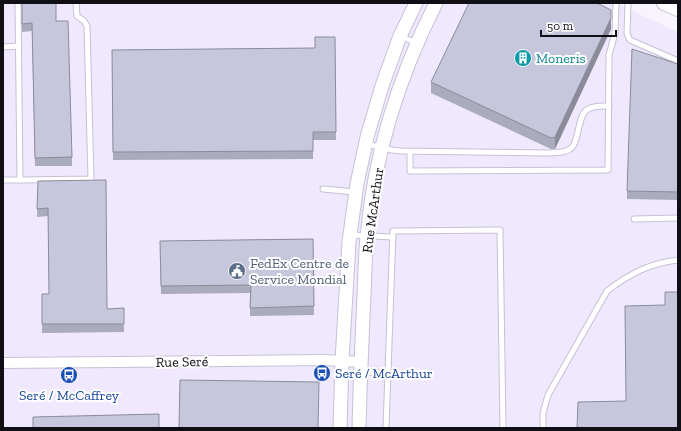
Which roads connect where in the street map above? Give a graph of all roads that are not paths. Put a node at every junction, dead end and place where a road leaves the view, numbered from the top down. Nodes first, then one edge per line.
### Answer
1 (18, 3) edge
2 (76, 3) edge
3 (416, 3) edge
4 (436, 3) edge
5 (616, 3) edge
6 (628, 3) edge
7 (664, 3) edge
8 (678, 9) edge
9 (400, 36) junction
10 (416, 43) junction
11 (3, 46) edge
12 (19, 46) junction
13 (678, 61) edge
14 (609, 106) junction
15 (366, 143) junction
16 (382, 148) junction
17 (410, 152) junction
18 (3, 180) edge
19 (20, 180) junction
20 (323, 190) dead end
21 (356, 192) junction
22 (678, 218) edge
23 (634, 219) dead end
24 (349, 235) junction
25 (367, 237) junction
26 (393, 238) junction
27 (678, 260) edge
28 (342, 361) junction
29 (361, 362) junction
30 (3, 363) edge
31 (388, 373) junction
32 (340, 428) edge
33 (359, 428) edge
34 (386, 428) edge
35 (503, 428) edge
36 (544, 428) edge

1 - 12 lane
2 - 19 lane
3 - 9 street, Rue McArthur
4 - 10 street, Rue McArthur
5 - 14 lane
6 - 13 lane
7 - 8 main road
9 - 10 lane
9 - 15 street, Rue McArthur
10 - 16 street, Rue McArthur
11 - 12 lane
12 - 19 lane
14 - 17 lane
14 - 17 lane
15 - 16 lane
15 - 21 street, Rue McArthur
16 - 17 lane
16 - 25 street, Rue McArthur
18 - 19 lane
20 - 21 lane
21 - 24 street, Rue McArthur
22 - 23 lane
24 - 25 lane
24 - 28 street, Rue McArthur
25 - 26 lane
25 - 29 street, Rue McArthur
26 - 31 lane
26 - 35 lane
27 - 36 lane
28 - 29 street, Rue Seré
28 - 30 street, Rue Seré
28 - 32 street, Rue McArthur
29 - 31 lane
29 - 33 street, Rue McArthur
31 - 34 lane

